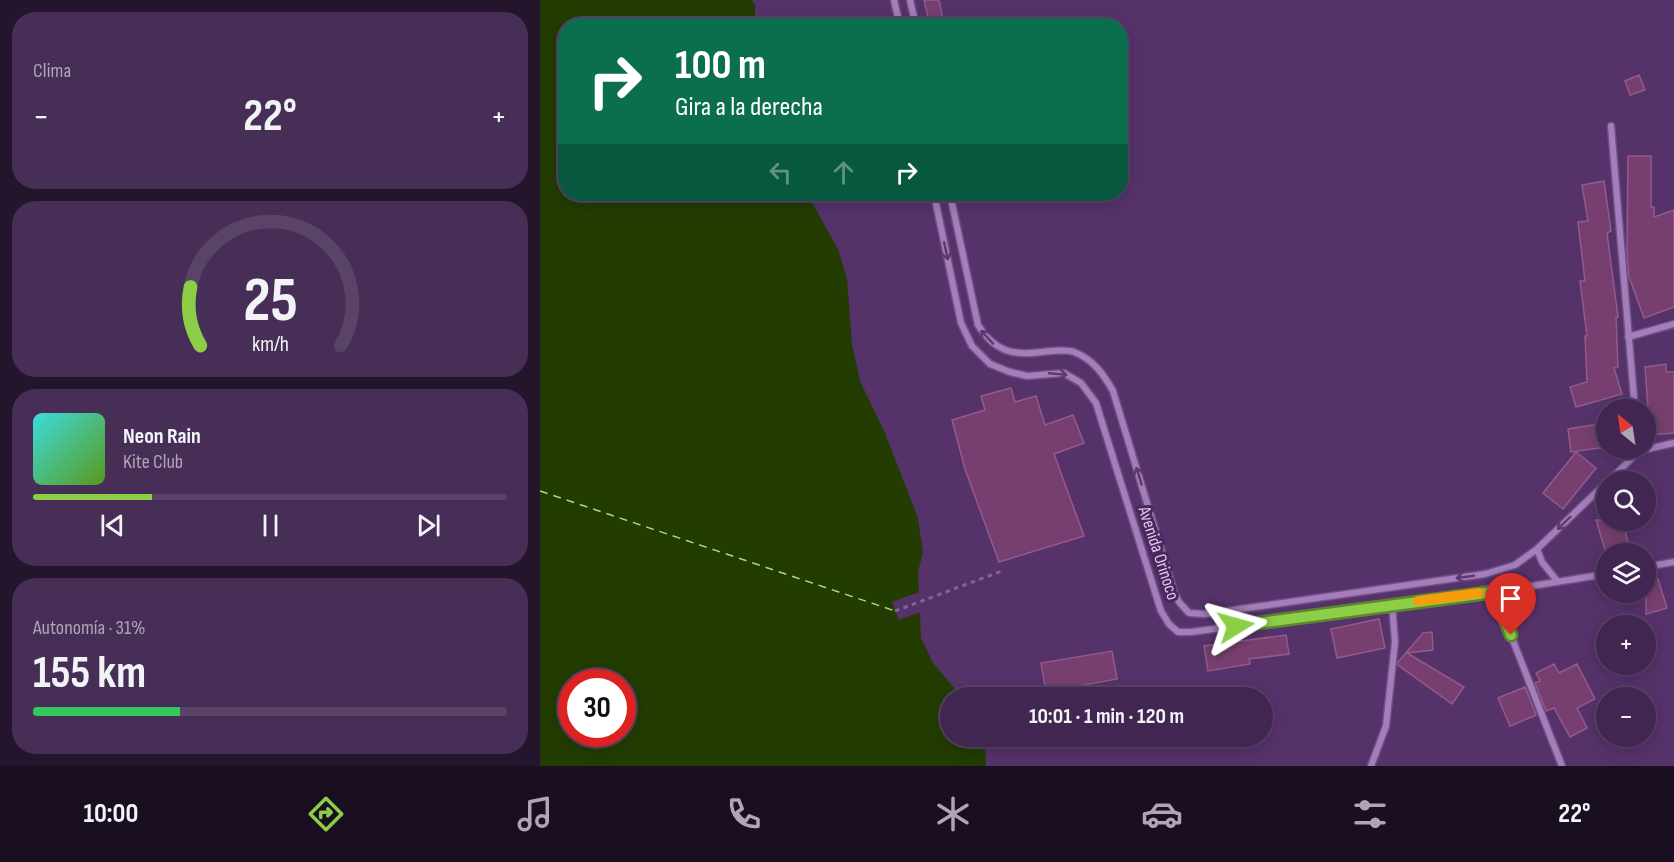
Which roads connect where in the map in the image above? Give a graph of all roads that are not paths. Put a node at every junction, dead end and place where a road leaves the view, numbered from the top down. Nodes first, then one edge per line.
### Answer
1 (894, 0) edge
2 (910, 0) edge
3 (898, 18) edge
4 (914, 18) edge
5 (1611, 126) dead end
6 (935, 201) edge
7 (951, 201) edge
8 (1674, 324) edge
9 (1628, 337) junction
10 (1634, 399) edge
11 (1674, 443) edge
12 (1656, 447) edge
13 (1630, 459) edge
14 (1618, 471) edge
15 (1596, 493) edge
16 (1538, 549) junction
17 (1674, 562) edge
18 (1656, 565) edge
19 (1596, 576) edge
20 (1558, 582) junction
21 (1494, 592) junction
22 (1392, 604) junction
23 (1371, 766) edge
24 (1562, 766) edge

1 - 3 street
2 - 4 street
5 - 9 street
6 -> 22 street, Avenida Orinoco
16 -> 7 street, Avenida Orinoco
8 - 9 street
9 - 10 street
11 - 12 street, Avenida Orinoco
13 - 14 street, Avenida Orinoco
15 -> 16 street, Avenida Orinoco
16 - 20 street
17 - 18 street
19 - 20 street, Avenida Orinoco
20 - 21 street, Avenida Orinoco
21 - 22 street, Avenida Orinoco
21 - 24 street
22 - 23 street

